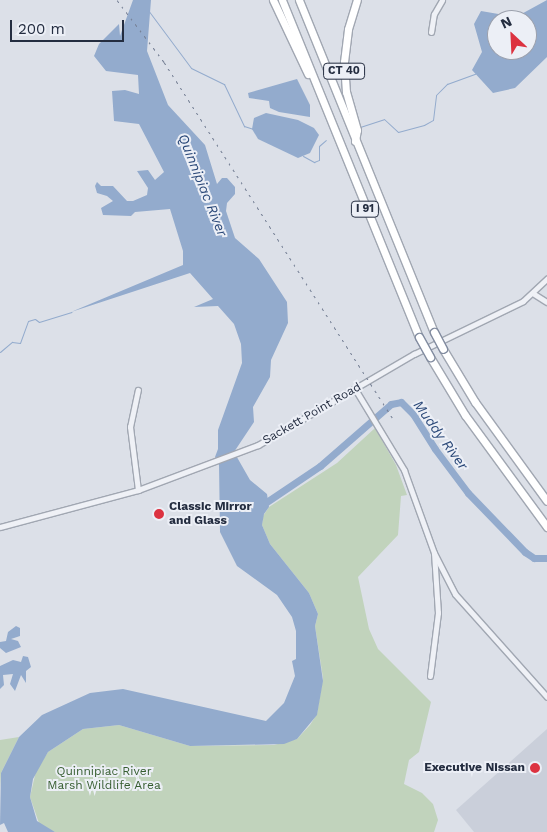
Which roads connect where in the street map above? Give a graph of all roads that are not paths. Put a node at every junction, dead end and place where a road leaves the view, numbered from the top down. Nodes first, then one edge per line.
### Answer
1 (272, 0) edge
2 (282, 0) edge
3 (299, 0) edge
4 (357, 0) edge
5 (442, 0) edge
6 (431, 32) dead end
7 (314, 80) junction
8 (355, 141) junction
9 (547, 279) edge
10 (534, 294) junction
11 (547, 302) edge
12 (355, 389) junction
13 (138, 390) dead end
14 (138, 490) junction
15 (547, 501) edge
16 (0, 527) edge
17 (547, 527) edge
18 (434, 553) junction
19 (430, 676) dead end
20 (547, 697) edge

1 - 7 highway, CT 40
2 - 7 highway, I 91
3 - 8 highway, I 91
4 - 8 highway, CT 40
5 - 6 street
7 - 17 highway, I 91, bridge
8 - 15 highway, I 91, bridge
9 - 10 street, Sackett Point Road
10 - 11 street
10 - 12 street, Sackett Point Road
12 - 14 street, Sackett Point Road
12 - 18 street
13 - 14 street
14 - 16 street, Sackett Point Road
18 - 19 street
18 - 20 street

